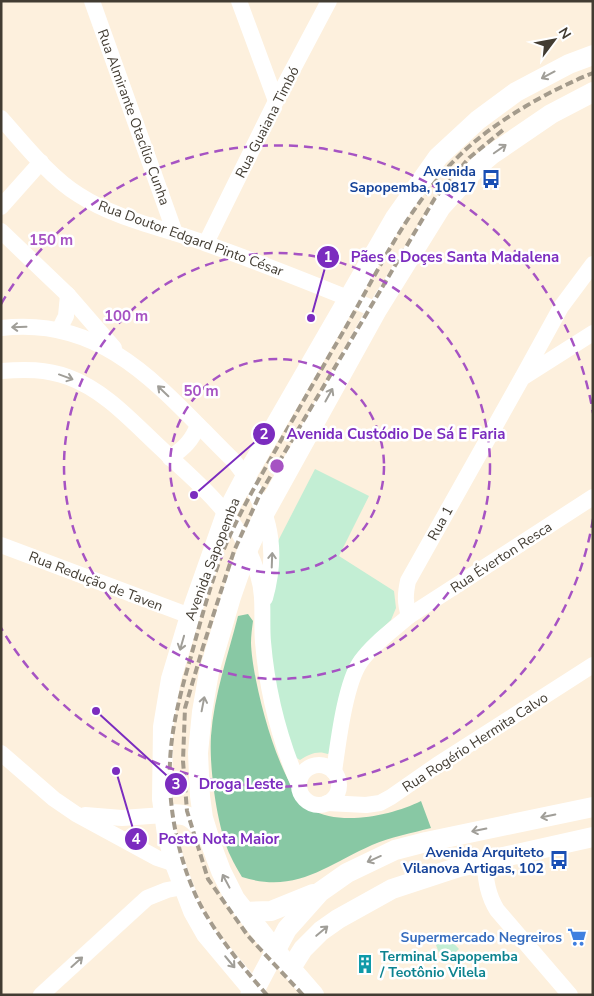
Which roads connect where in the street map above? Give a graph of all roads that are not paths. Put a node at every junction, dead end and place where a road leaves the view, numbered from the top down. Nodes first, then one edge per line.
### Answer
1 (92, 1) edge
2 (239, 1) edge
3 (330, 1) edge
4 (593, 55) edge
5 (593, 92) edge
6 (276, 101) junction
7 (1, 118) edge
8 (41, 162) junction
9 (1, 206) edge
10 (1, 231) edge
11 (175, 233) junction
12 (206, 243) junction
13 (593, 264) edge
14 (68, 295) junction
15 (349, 297) junction
16 (377, 310) junction
17 (1, 328) edge
18 (59, 330) junction
19 (593, 333) edge
20 (119, 354) junction
21 (1, 371) edge
22 (522, 378) junction
23 (203, 431) junction
24 (176, 463) junction
25 (246, 476) junction
26 (593, 498) edge
27 (226, 514) junction
28 (264, 514) junction
29 (1, 545) edge
30 (248, 551) junction
31 (263, 605) junction
32 (190, 616) junction
33 (409, 616) junction
34 (593, 665) edge
35 (285, 747) junction
36 (1, 753) edge
37 (321, 769) junction
38 (299, 785) junction
39 (338, 790) junction
40 (327, 803) junction
41 (352, 805) junction
42 (593, 807) edge
43 (76, 814) junction
44 (164, 815) junction
45 (454, 835) junction
46 (593, 837) edge
47 (212, 848) junction
48 (484, 861) junction
49 (175, 864) junction
50 (459, 867) junction
51 (183, 887) junction
52 (320, 892) junction
53 (244, 912) junction
54 (275, 950) junction
55 (291, 968) junction
56 (253, 993) edge
57 (41, 995) edge
58 (314, 995) edge
59 (570, 995) edge

1 - 11 street, Rua Almirante Otacílio Cunha
2 - 6 street
3 - 6 street, Rua Guaiana Timbó
4 -> 15 main road, Avenida Sapopemba
16 -> 5 main road
6 - 12 street, Rua Guaiana Timbó
7 - 8 street, Rua Doutor Edgard Pinto César
8 - 9 street
8 - 11 street, Rua Doutor Edgard Pinto César
10 - 14 street
11 - 12 street, Rua Doutor Edgard Pinto César
12 - 15 street, Rua Doutor Edgard Pinto César
13 - 22 street
14 - 18 street
14 - 20 street
15 - 16 street, Rua Doutor Edgard Pinto César
15 - 25 main road, Avenida Sapopemba
28 -> 16 main road
18 -> 17 street
18 - 20 street
19 - 22 street, Rua 1
23 -> 20 street
21 -> 24 street
22 - 33 street, Rua 1
23 - 24 street
23 - 25 street
24 - 27 street
25 - 27 main road, Avenida Sapopemba
25 - 28 street
26 - 33 street, Rua Éverton Resca
27 - 30 street
27 - 32 main road, Avenida Sapopemba
28 - 30 main road
31 -> 28 street
29 - 32 street, Rua Redução de Taven
30 - 31 street
47 -> 30 main road
31 - 35 street
32 -> 44 main road, Avenida Sapopemba
33 - 37 street
34 - 41 street, Rua Rogério Hermita Calvo
35 - 37 street
35 - 38 street
36 - 43 street
37 - 38 street
37 - 39 street
38 - 40 street
39 - 40 street
39 - 41 street
40 - 41 street, Rua Rogério Hermita Calvo
42 -> 45 main road
43 - 44 street
43 - 49 street
44 - 47 main road
44 - 49 main road, Avenida Sapopemba
45 - 50 main road
45 -> 52 main road
46 - 48 main road
53 -> 47 main road
48 - 50 main road
48 - 59 street
49 - 51 main road, Avenida Sapopemba
55 -> 50 main road
51 -> 56 main road, Avenida Sapopemba
57 -> 51 street
52 - 53 main road
52 - 54 main road
53 - 54 main road
54 - 55 main road
54 - 56 main road
55 - 58 main road

